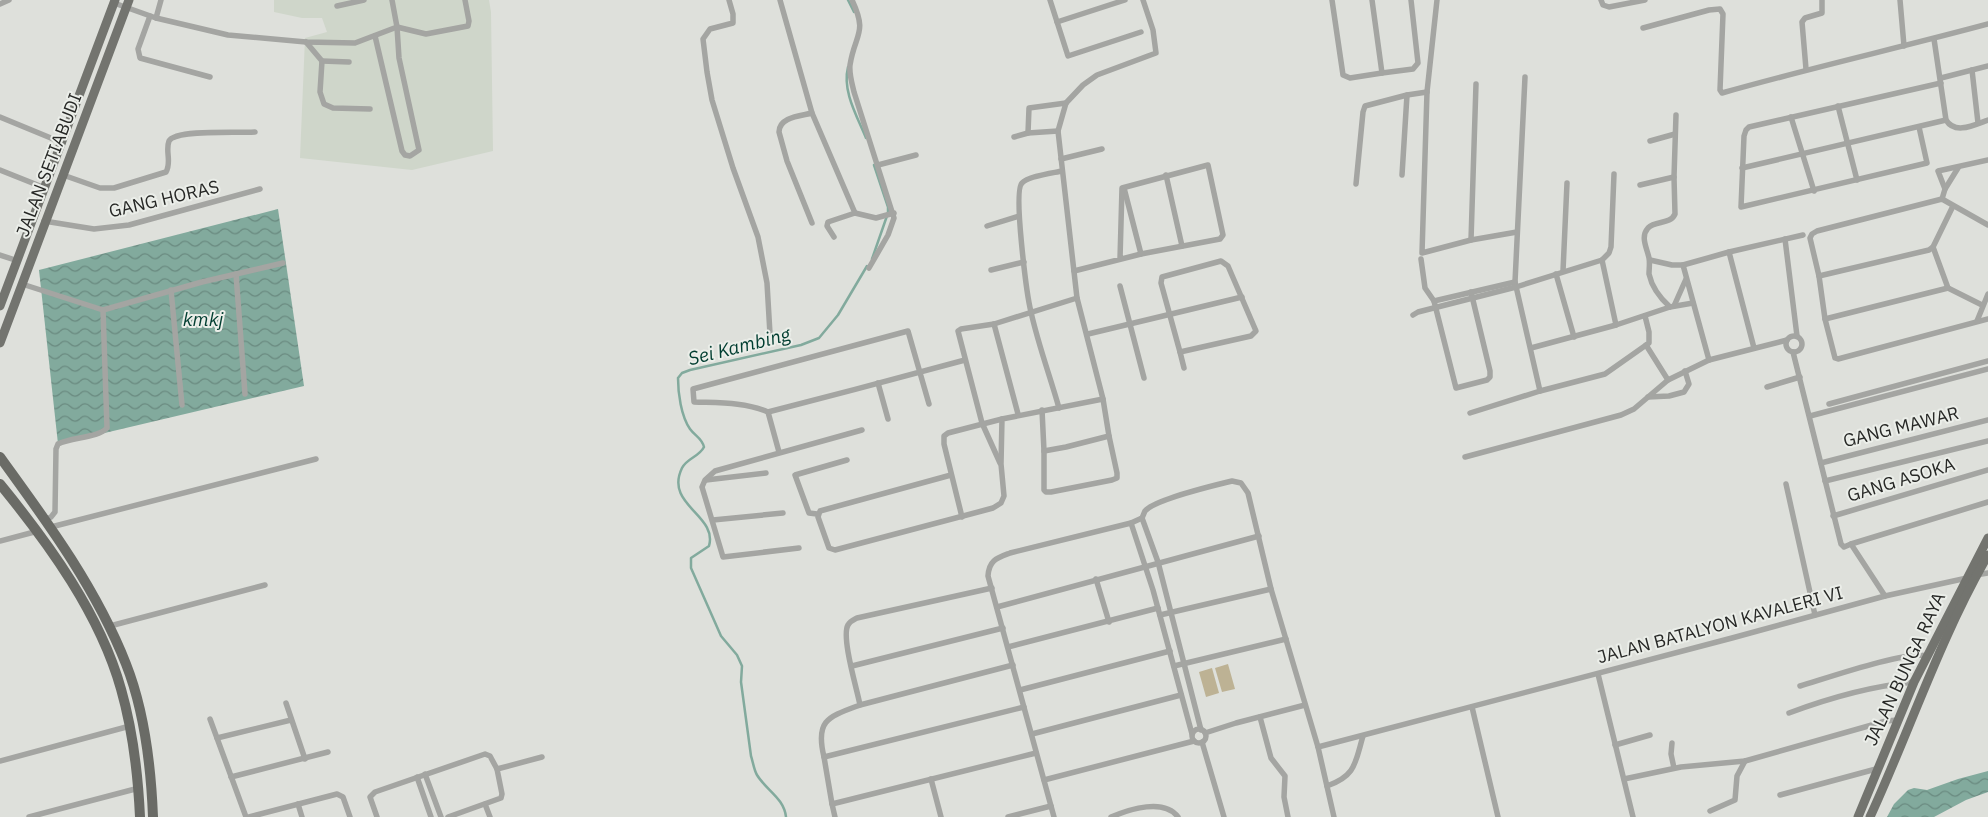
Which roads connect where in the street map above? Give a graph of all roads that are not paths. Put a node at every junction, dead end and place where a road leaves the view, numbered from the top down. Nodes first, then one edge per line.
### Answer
1 (10, 0) edge
2 (161, 0) edge
3 (364, 0) edge
4 (392, 0) edge
5 (465, 0) edge
6 (729, 0) edge
7 (780, 0) edge
8 (852, 0) edge
9 (1050, 0) edge
10 (1125, 0) edge
11 (1143, 0) edge
12 (1332, 0) edge
13 (1372, 0) edge
14 (1411, 0) edge
15 (1437, 0) edge
16 (1601, 0) edge
17 (1645, 0) edge
18 (1822, 0) edge
19 (1900, 0) edge
20 (115, 2) edge
21 (0, 4) edge
22 (128, 4) edge
23 (337, 6) dead end
24 (153, 17) junction
25 (1057, 22) junction
26 (1988, 24) edge
27 (397, 27) junction
28 (1643, 28) dead end
29 (1141, 32) dead end
30 (374, 36) junction
31 (1934, 39) junction
32 (306, 42) junction
33 (1904, 46) junction
34 (322, 61) junction
35 (349, 62) dead end
36 (1988, 66) edge
37 (1806, 69) junction
38 (1972, 70) junction
39 (1382, 73) junction
40 (210, 77) dead end
41 (1525, 77) dead end
42 (1941, 80) junction
43 (1476, 84) dead end
44 (1426, 92) junction
45 (1406, 95) junction
46 (1066, 104) junction
47 (1838, 106) junction
48 (370, 109) dead end
49 (812, 113) junction
50 (1676, 115) dead end
51 (0, 117) edge
52 (1791, 117) junction
53 (1946, 120) junction
54 (1988, 120) edge
55 (1978, 124) junction
56 (1920, 127) junction
57 (1058, 131) junction
58 (255, 132) dead end
59 (1028, 133) junction
60 (1675, 134) junction
61 (1014, 137) dead end
62 (1650, 141) dead end
63 (1848, 142) junction
64 (63, 143) junction
65 (1102, 149) dead end
66 (1802, 153) junction
67 (916, 155) dead end
68 (1061, 159) junction
69 (1988, 160) edge
70 (878, 165) junction
71 (1742, 168) junction
72 (1958, 168) junction
73 (0, 170) edge
74 (1062, 171) junction
75 (1614, 174) dead end
76 (63, 175) junction
77 (1402, 175) dead end
78 (1166, 176) junction
79 (1674, 178) junction
80 (1857, 180) junction
81 (1356, 184) dead end
82 (1567, 184) dead end
83 (1640, 185) dead end
84 (1124, 187) junction
85 (44, 188) junction
86 (260, 189) dead end
87 (1945, 189) junction
88 (1814, 191) junction
89 (55, 194) junction
90 (1942, 199) junction
91 (1953, 206) junction
92 (855, 213) junction
93 (892, 214) junction
94 (1019, 216) junction
95 (44, 221) junction
96 (812, 223) dead end
97 (1988, 225) edge
98 (987, 226) dead end
99 (1517, 232) junction
100 (1803, 235) dead end
101 (834, 237) dead end
102 (1785, 239) junction
103 (1471, 240) junction
104 (1182, 246) junction
105 (1933, 247) junction
106 (1729, 252) junction
107 (1140, 254) junction
108 (0, 255) edge
109 (1120, 259) junction
110 (1421, 259) dead end
111 (1602, 260) junction
112 (1650, 260) junction
113 (18, 261) junction
114 (1024, 262) junction
115 (283, 263) dead end
116 (1683, 265) junction
117 (869, 268) dead end
118 (991, 270) dead end
119 (1074, 271) junction
120 (1563, 271) junction
121 (236, 274) junction
122 (1556, 274) junction
123 (1819, 276) junction
124 (1686, 280) junction
125 (22, 284) junction
126 (1516, 284) junction
127 (1120, 286) dead end
128 (1948, 288) junction
129 (171, 290) junction
130 (1472, 295) junction
131 (1242, 297) junction
132 (1077, 298) junction
133 (1987, 298) edge
134 (1693, 303) junction
135 (1435, 304) junction
136 (0, 305) edge
137 (1982, 305) junction
138 (1672, 307) junction
139 (103, 310) junction
140 (1031, 311) junction
141 (1169, 313) junction
142 (1413, 315) dead end
143 (1645, 316) junction
144 (1988, 318) edge
145 (1825, 319) junction
146 (1978, 321) junction
147 (994, 324) junction
148 (1130, 325) junction
149 (1616, 325) junction
150 (770, 334) dead end
151 (1088, 334) junction
152 (1797, 336) junction
153 (1574, 337) junction
154 (1787, 340) junction
155 (0, 343) edge
156 (1646, 345) junction
157 (1531, 348) junction
158 (1754, 348) junction
159 (1180, 352) junction
160 (1793, 352) junction
161 (965, 360) junction
162 (1709, 360) junction
163 (1988, 361) edge
164 (1184, 368) dead end
165 (1988, 369) edge
166 (1685, 371) junction
167 (920, 372) junction
168 (1800, 377) junction
169 (1144, 378) dead end
170 (1668, 380) junction
171 (878, 383) junction
172 (1766, 387) dead end
173 (1540, 391) junction
174 (245, 394) dead end
175 (1648, 397) junction
176 (1103, 399) junction
177 (928, 404) dead end
178 (1829, 404) dead end
179 (182, 405) dead end
180 (1059, 408) junction
181 (1042, 410) junction
182 (768, 412) junction
183 (1470, 413) dead end
184 (1018, 414) junction
185 (1810, 416) junction
186 (888, 419) dead end
187 (1002, 419) junction
188 (1988, 420) edge
189 (982, 424) junction
190 (862, 430) dead end
191 (1109, 436) junction
192 (1988, 441) edge
193 (1044, 451) junction
194 (779, 452) junction
195 (0, 457) edge
196 (1465, 457) dead end
197 (316, 459) dead end
198 (847, 460) dead end
199 (1820, 462) junction
200 (1001, 464) junction
201 (1988, 470) edge
202 (766, 473) dead end
203 (951, 475) junction
204 (706, 480) junction
205 (1825, 481) junction
206 (0, 484) edge
207 (1786, 484) dead end
208 (1988, 502) edge
209 (783, 513) dead end
210 (818, 514) junction
211 (1833, 516) junction
212 (962, 517) junction
213 (1142, 518) junction
214 (713, 520) junction
215 (1130, 523) junction
216 (48, 524) junction
217 (38, 531) junction
218 (1258, 536) junction
219 (1988, 538) edge
220 (0, 541) edge
221 (1851, 544) junction
222 (799, 548) dead end
223 (1988, 555) edge
224 (1158, 562) junction
225 (1145, 566) junction
226 (1988, 573) edge
227 (1976, 575) junction
228 (1096, 579) junction
229 (1966, 579) junction
230 (265, 585) dead end
231 (992, 588) junction
232 (1271, 589) junction
233 (1885, 596) junction
234 (997, 607) junction
235 (1159, 612) junction
236 (1172, 612) junction
237 (1815, 614) junction
238 (1109, 622) junction
239 (110, 626) junction
240 (1003, 628) junction
241 (1286, 639) junction
242 (1008, 648) junction
243 (1170, 652) junction
244 (1927, 656) junction
245 (1185, 662) junction
246 (1013, 665) junction
247 (852, 666) junction
248 (1174, 666) junction
249 (1598, 674) junction
250 (1914, 682) junction
251 (1800, 686) dead end
252 (1020, 690) junction
253 (1181, 695) junction
254 (286, 703) dead end
255 (860, 705) junction
256 (1305, 705) junction
257 (1024, 706) junction
258 (1472, 708) junction
259 (1789, 713) dead end
260 (1260, 717) junction
261 (210, 719) dead end
262 (291, 720) junction
263 (1898, 720) junction
264 (130, 726) junction
265 (1203, 732) junction
266 (1032, 734) junction
267 (1192, 734) junction
268 (1650, 735) dead end
269 (1363, 736) junction
270 (217, 738) junction
271 (1194, 741) junction
272 (1202, 742) junction
273 (1672, 743) dead end
274 (1615, 745) junction
275 (1318, 747) junction
276 (328, 752) dead end
277 (1036, 752) junction
278 (542, 757) dead end
279 (824, 757) junction
280 (305, 759) junction
281 (0, 761) edge
282 (1745, 761) junction
283 (1674, 768) junction
284 (497, 769) junction
285 (1876, 769) junction
286 (426, 774) junction
287 (231, 777) junction
288 (417, 777) junction
289 (931, 779) junction
290 (1624, 779) junction
291 (1044, 780) junction
292 (1327, 786) junction
293 (139, 788) junction
294 (1780, 795) dead end
295 (298, 804) junction
296 (485, 804) junction
297 (832, 804) junction
298 (1051, 806) junction
299 (1710, 811) dead end
300 (29, 817) edge
301 (140, 817) edge
302 (153, 817) edge
303 (247, 817) edge
304 (302, 817) edge
305 (350, 817) edge
306 (378, 817) edge
307 (431, 817) edge
308 (441, 817) edge
309 (448, 817) edge
310 (490, 817) edge
311 (835, 817) edge
312 (941, 817) edge
313 (1008, 817) edge
314 (1054, 817) edge
315 (1111, 817) edge
316 (1178, 817) edge
317 (1224, 817) edge
318 (1288, 817) edge
319 (1334, 817) edge
320 (1498, 817) edge
321 (1633, 817) edge
322 (1858, 817) edge
323 (1870, 817) edge

1 - 21 street
2 - 24 street
3 - 23 street
4 - 27 street
5 - 27 street
6 - 150 street
7 - 49 street
8 - 70 street
9 - 25 street
10 - 25 street
11 - 46 street
12 - 39 street
13 - 39 street
14 - 39 street
15 - 44 street
16 - 17 street
18 - 37 street
19 - 33 street
20 - 22 street
20 - 64 main road, JALAN SETIABUDI
22 - 24 street
22 - 76 main road, JALAN SETIABUDI
24 - 32 street
24 - 40 street
25 - 29 street
26 - 31 street
27 - 30 street
27 - 30 street
28 - 37 street
30 - 32 street
31 - 33 street
31 - 42 street
32 - 34 street
33 - 37 street
34 - 35 street
34 - 48 street
36 - 38 street
38 - 42 street
38 - 55 street
41 - 99 street
42 - 47 street
42 - 53 street
43 - 103 street
44 - 45 street
44 - 103 street
45 - 77 street
45 - 81 street
46 - 57 street
46 - 59 street
47 - 52 street
47 - 63 street
49 - 92 street
49 - 96 street
50 - 60 street
51 - 64 street
52 - 66 street
52 - 71 street
53 - 55 street
53 - 56 street
54 - 55 street
56 - 63 street
56 - 80 street
57 - 59 street
57 - 68 street
58 - 76 street
59 - 61 street
60 - 62 street
60 - 79 street
63 - 66 street
63 - 80 street
64 - 85 main road, JALAN SETIABUDI
65 - 68 street
66 - 71 street
66 - 88 street
67 - 70 street
68 - 74 street
69 - 72 street
70 - 93 street
71 - 88 street
72 - 87 street
72 - 87 street
73 - 85 street
74 - 94 street
74 - 119 street
75 - 111 street
76 - 89 main road, JALAN SETIABUDI
78 - 84 street
78 - 104 street
78 - 104 street
79 - 83 street
79 - 112 street
80 - 88 street
82 - 120 street
84 - 107 street
84 - 109 street
85 - 89 main road
85 - 113 main road, JALAN SETIABUDI
86 - 95 street, GANG HORAS
87 - 90 street
89 - 95 main road, JALAN SETIABUDI
90 - 91 street
90 - 123 street
91 - 97 street
91 - 105 street
92 - 93 street
92 - 101 street
93 - 117 street
94 - 98 street
94 - 114 street
95 - 125 main road, JALAN SETIABUDI
99 - 103 street
99 - 126 street
100 - 102 street
102 - 106 street
102 - 152 street
104 - 107 street
105 - 123 street
105 - 128 street
106 - 116 street
106 - 158 street
107 - 109 street
108 - 113 street
109 - 119 street
110 - 135 street
111 - 120 street
111 - 149 street
112 - 116 street
112 - 138 street
113 - 136 main road, JALAN SETIABUDI
114 - 118 street
114 - 140 street
115 - 121 street
116 - 124 street
119 - 132 street
120 - 122 street
121 - 129 street
121 - 174 street
122 - 126 street
122 - 153 street
123 - 145 street
124 - 134 street
124 - 138 street
125 - 139 street
125 - 155 main road, JALAN SETIABUDI
126 - 130 street
126 - 157 street
127 - 148 street
128 - 137 street
128 - 145 street
129 - 139 street
129 - 179 street
130 - 135 street
130 - 135 street
131 - 141 street
131 - 141 street
131 - 159 street
132 - 140 street
132 - 151 street
133 - 137 street
134 - 138 street
134 - 162 street
135 - 142 street
137 - 146 street
138 - 143 street
139 - 216 street
140 - 147 street
140 - 180 street
141 - 148 street
141 - 159 street
143 - 149 street
143 - 156 street
144 - 146 street
145 - 146 street
147 - 161 street
147 - 184 street
148 - 151 street
148 - 169 street
149 - 153 street
151 - 176 street
152 - 154 street
152 - 160 street
153 - 157 street
154 - 158 street
154 - 160 street
156 - 170 street
156 - 173 street
157 - 173 street
158 - 162 street
159 - 164 street
160 - 168 street
161 - 167 street
161 - 189 street
162 - 166 street
163 - 178 street
165 - 185 street
166 - 170 street
166 - 175 street
167 - 171 street
167 - 177 street
167 - 182 street
168 - 172 street
168 - 185 street
170 - 175 street
171 - 182 street
171 - 186 street
173 - 183 street
175 - 196 street
176 - 180 street
176 - 191 street
180 - 181 street
181 - 184 street
181 - 193 street
182 - 194 street
184 - 187 street
185 - 199 street
187 - 189 street
187 - 200 street
188 - 199 street, GANG MAWAR
189 - 200 street
189 - 203 street
190 - 194 street
191 - 193 street
191 - 193 street
192 - 205 street
194 - 204 street
195 - 216 highway
197 - 216 street
198 - 210 street
199 - 205 street
200 - 212 street
201 - 211 street, GANG ASOKA
202 - 204 street
203 - 210 street
203 - 212 street
204 - 214 street
205 - 211 street
206 - 217 highway
207 - 237 street
208 - 221 street
209 - 214 street
210 - 212 street
211 - 221 street, GANG ASOKA
213 - 215 street
213 - 218 street
213 - 224 street
214 - 222 street
215 - 225 street
215 - 231 street
216 - 239 highway
217 - 220 street
217 - 264 highway
218 - 224 street
218 - 232 street
219 - 229 main road, JALAN BUNGA RAYA
221 - 233 street, GANG ASOKA
223 - 227 main road, JALAN BUNGA RAYA
224 - 225 street
224 - 236 street
225 - 228 street
225 - 235 street
226 - 227 street, JALAN BATALYON KAVALERI VI
227 - 229 street, JALAN BATALYON KAVALERI VI
227 - 323 main road, JALAN BUNGA RAYA
228 - 234 street
228 - 238 street
229 - 233 street, JALAN BATALYON KAVALERI VI
229 - 244 main road, JALAN BUNGA RAYA
230 - 239 street
231 - 234 street
231 - 247 street
232 - 236 street
232 - 241 street
233 - 237 street, JALAN BATALYON KAVALERI VI
234 - 240 street
235 - 236 street
235 - 238 street
235 - 243 street
236 - 245 street
237 - 249 street, JALAN BATALYON KAVALERI VI
238 - 242 street
239 - 302 highway
240 - 242 street
240 - 247 street
241 - 245 street
241 - 256 street
242 - 246 street
243 - 248 street
243 - 252 street
244 - 250 main road, JALAN BUNGA RAYA
244 - 251 street
245 - 248 street
245 - 265 street
246 - 252 street
246 - 255 street
247 - 255 street
248 - 253 street
249 - 258 street, JALAN BATALYON KAVALERI VI
249 - 274 street
250 - 259 street
250 - 263 main road, JALAN BUNGA RAYA
252 - 257 street
253 - 266 street
253 - 267 street
254 - 262 street
255 - 279 street
256 - 260 street
256 - 275 street
257 - 266 street
257 - 279 street
258 - 269 street, JALAN BATALYON KAVALERI VI
258 - 320 street
260 - 265 street
260 - 318 street
261 - 270 street
262 - 270 street
262 - 280 street
263 - 282 street
263 - 285 main road, JALAN BUNGA RAYA
264 - 281 street
264 - 293 highway
265 - 267 street
265 - 272 street
266 - 277 street
267 - 271 street
268 - 274 street
269 - 275 street, JALAN BATALYON KAVALERI VI
269 - 292 street
270 - 287 street
271 - 272 street
271 - 291 street
272 - 317 street
273 - 283 street
274 - 290 street
275 - 292 street
276 - 280 street
277 - 289 street
277 - 291 street
278 - 284 street
279 - 297 street
280 - 287 street
282 - 283 street
282 - 299 street
283 - 290 street
284 - 286 street
284 - 296 street
285 - 294 street
285 - 322 main road, JALAN BUNGA RAYA
286 - 288 street
286 - 308 street
287 - 303 street
288 - 306 street
288 - 307 street
289 - 297 street
289 - 312 street
290 - 321 street
291 - 298 street
292 - 319 street
293 - 300 street
293 - 301 highway
295 - 303 street
295 - 304 street
295 - 305 street
296 - 309 street
296 - 310 street
297 - 311 street
298 - 313 street
298 - 314 street
315 - 316 street

